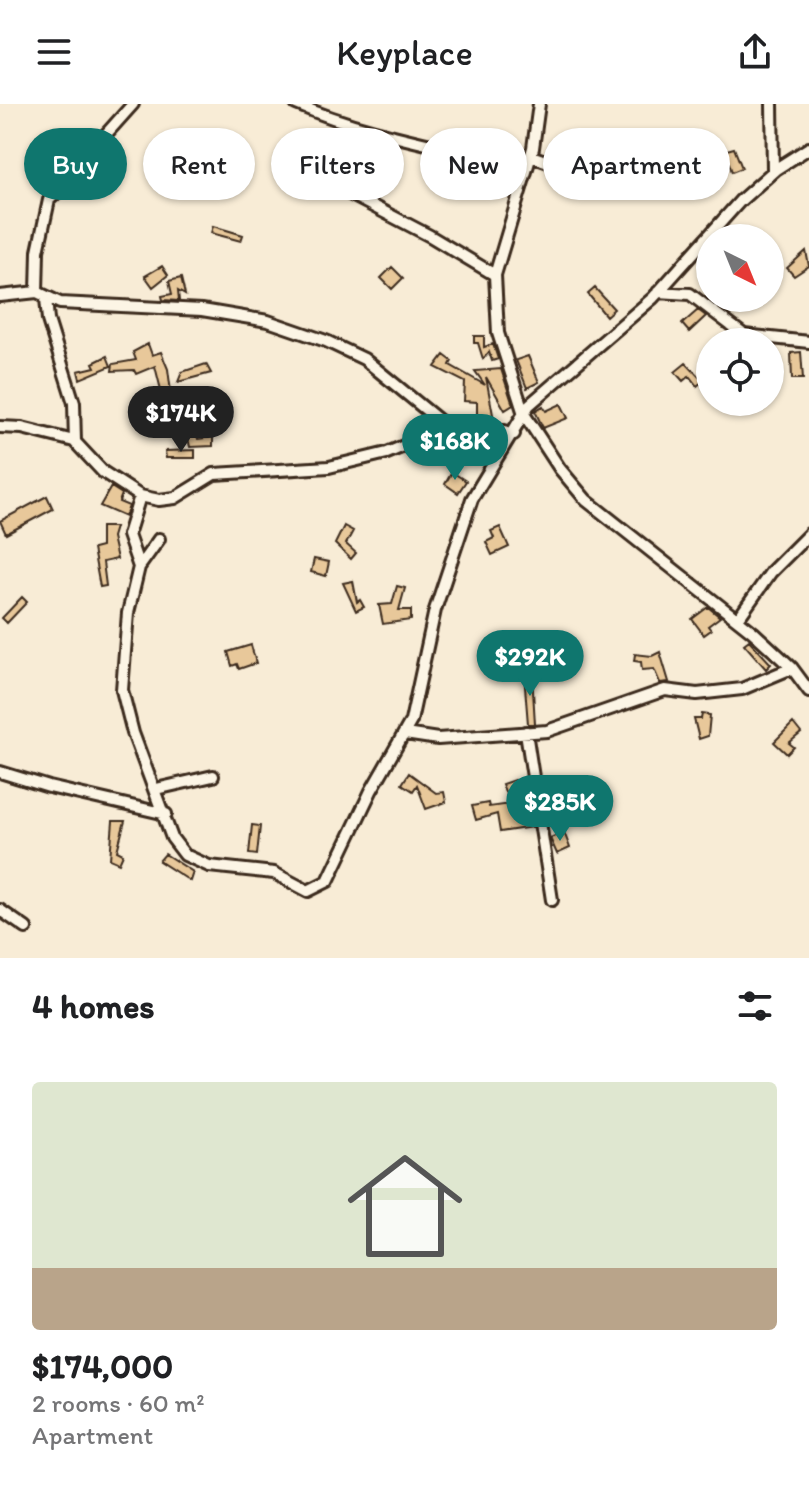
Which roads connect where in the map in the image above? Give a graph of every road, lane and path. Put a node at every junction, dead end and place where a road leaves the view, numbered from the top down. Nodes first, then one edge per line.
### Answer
1 (133, 104) edge
2 (296, 104) edge
3 (539, 104) edge
4 (772, 104) edge
5 (420, 142) edge
6 (808, 152) edge
7 (531, 156) junction
8 (543, 160) edge
9 (527, 166) edge
10 (773, 171) junction
11 (361, 200) edge
12 (517, 200) edge
13 (495, 275) junction
14 (658, 292) junction
15 (41, 295) junction
16 (0, 296) edge
17 (809, 342) edge
18 (524, 414) junction
19 (0, 427) edge
20 (447, 427) junction
21 (514, 434) junction
22 (75, 442) junction
23 (140, 496) junction
24 (809, 534) edge
25 (159, 539) dead end
26 (139, 567) junction
27 (738, 619) junction
28 (792, 668) junction
29 (809, 691) edge
30 (526, 732) junction
31 (405, 734) junction
32 (0, 772) edge
33 (213, 776) dead end
34 (156, 789) junction
35 (166, 814) junction
36 (552, 900) dead end
37 (0, 910) edge
38 (26, 928) dead end

1 - 15 street
2 - 5 street
3 - 7 street
4 - 10 street
6 - 10 street
7 - 8 street
7 - 9 street
10 - 14 street
11 - 13 street
12 - 13 street
13 - 18 street
14 - 17 street
14 - 18 street
15 - 16 street
15 - 20 street
15 - 22 street
18 - 21 street
18 - 27 street
19 - 22 street
20 - 21 street
20 - 23 street
21 - 31 street
22 - 23 street
23 - 26 street
24 - 27 street
25 - 26 street
26 - 34 street
27 - 28 street
28 - 29 street
28 - 30 street
30 - 31 street
30 - 36 street
31 - 35 street
32 - 35 street
33 - 34 street
34 - 35 street
37 - 38 street

